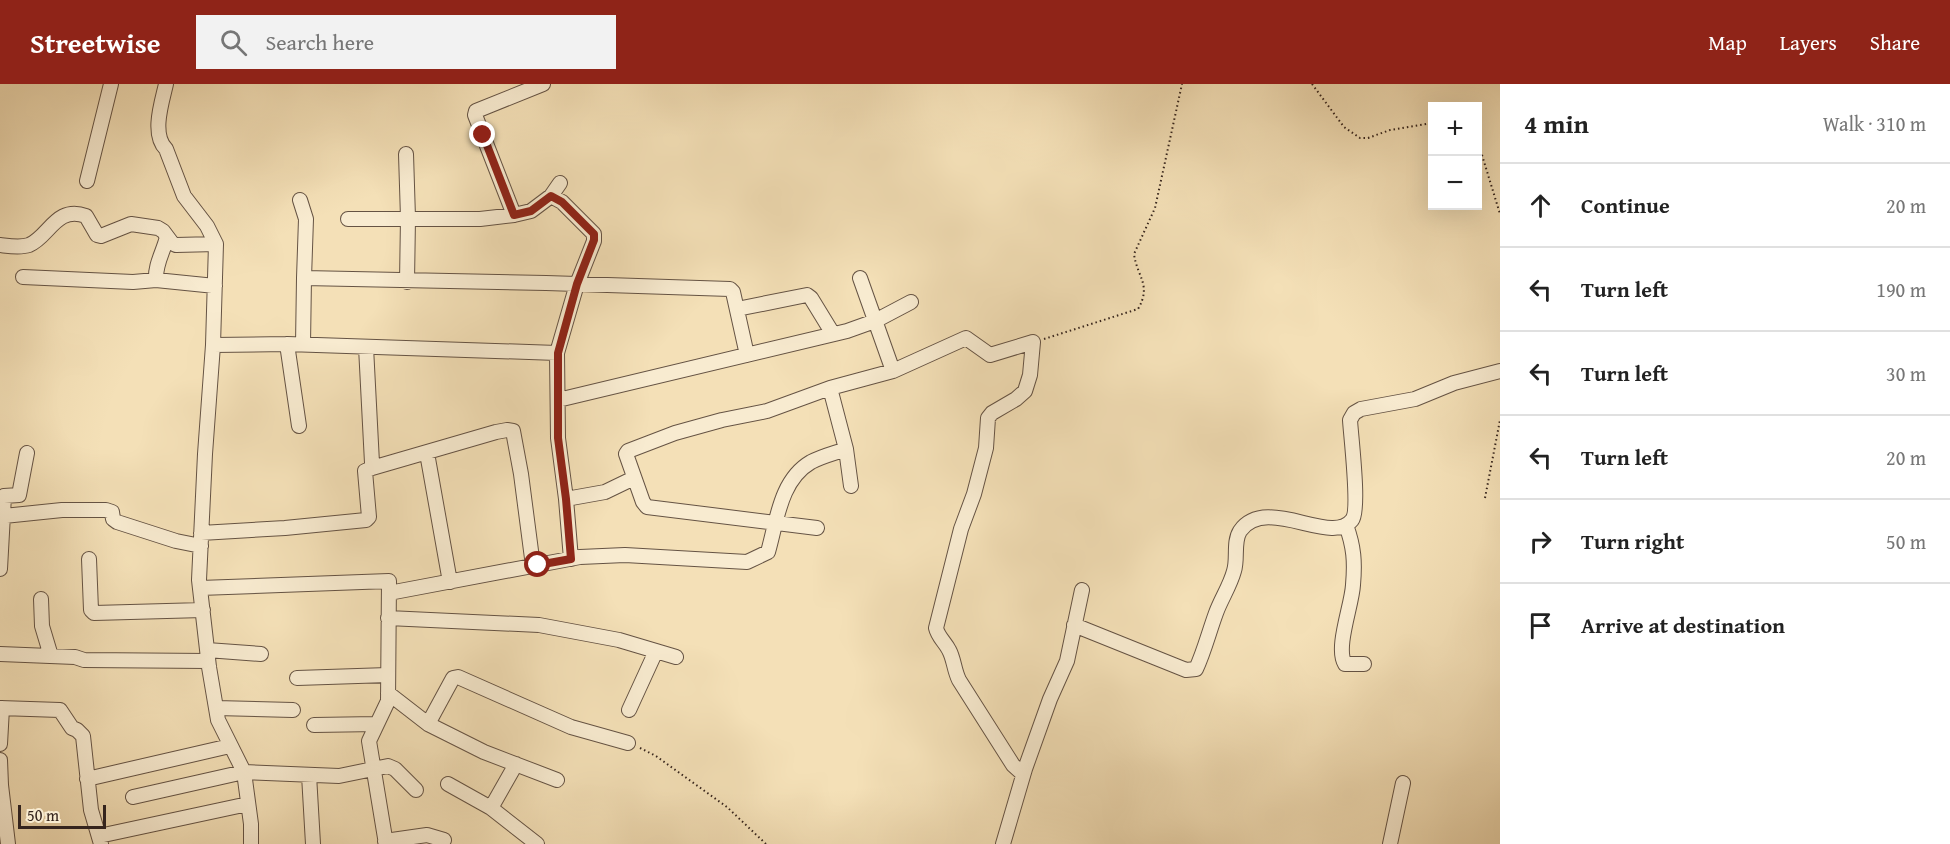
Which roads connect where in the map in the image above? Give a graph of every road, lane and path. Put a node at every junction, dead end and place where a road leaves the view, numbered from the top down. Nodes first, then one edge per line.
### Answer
1 (111, 84) edge
2 (166, 84) edge
3 (543, 84) edge
4 (1182, 84) edge
5 (1312, 84) edge
6 (1428, 124) edge
7 (406, 154) dead end
8 (1482, 155) edge
9 (87, 181) dead end
10 (560, 183) dead end
11 (551, 196) junction
12 (300, 200) dead end
13 (1500, 214) edge
14 (514, 215) junction
15 (408, 218) junction
16 (348, 219) dead end
17 (167, 237) junction
18 (216, 244) junction
19 (0, 245) edge
20 (23, 277) dead end
21 (304, 278) junction
22 (860, 278) dead end
23 (156, 280) junction
24 (407, 282) junction
25 (577, 284) junction
26 (215, 286) junction
27 (911, 302) dead end
28 (736, 309) junction
29 (875, 321) junction
30 (834, 334) junction
31 (1032, 342) junction
32 (287, 344) junction
33 (303, 344) junction
34 (213, 345) junction
35 (366, 347) junction
36 (558, 353) junction
37 (747, 355) junction
38 (893, 370) junction
39 (1500, 371) edge
40 (830, 388) junction
41 (558, 400) junction
42 (1500, 420) edge
43 (299, 426) dead end
44 (846, 448) junction
45 (27, 453) dead end
46 (427, 453) junction
47 (372, 468) junction
48 (634, 477) junction
49 (851, 486) dead end
50 (1485, 498) dead end
51 (566, 499) junction
52 (4, 516) junction
53 (776, 523) junction
54 (1346, 525) junction
55 (817, 528) dead end
56 (1, 537) edge
57 (201, 539) junction
58 (89, 559) dead end
59 (571, 559) junction
60 (533, 566) junction
61 (0, 569) edge
62 (450, 582) junction
63 (200, 588) junction
64 (1082, 590) dead end
65 (389, 593) junction
66 (41, 598) dead end
67 (203, 610) junction
68 (388, 618) junction
69 (1074, 625) junction
70 (656, 651) junction
71 (0, 654) edge
72 (261, 654) dead end
73 (51, 656) junction
74 (208, 656) junction
75 (676, 657) dead end
76 (1364, 664) dead end
77 (388, 675) junction
78 (297, 678) dead end
79 (388, 693) junction
80 (1, 708) edge
81 (216, 708) junction
82 (293, 710) dead end
83 (629, 710) dead end
84 (376, 724) junction
85 (428, 724) junction
86 (314, 725) dead end
87 (628, 743) joint
88 (0, 744) edge
89 (230, 746) junction
90 (0, 760) edge
91 (516, 764) junction
92 (374, 770) junction
93 (244, 772) junction
94 (1023, 774) junction
95 (309, 775) junction
96 (87, 779) junction
97 (557, 780) dead end
98 (1403, 783) dead end
99 (448, 784) dead end
100 (416, 790) dead end
101 (133, 797) dead end
102 (248, 804) junction
103 (491, 808) junction
104 (100, 840) edge
105 (444, 840) dead end
106 (386, 842) edge
107 (8, 844) edge
108 (251, 844) edge
109 (313, 844) edge
110 (537, 844) edge
111 (766, 844) edge
112 (1003, 844) edge
113 (1390, 844) edge

1 - 9 street
2 - 18 street
3 - 14 street
4 - 31 path
5 - 6 path
7 - 15 street
8 - 13 path
10 - 11 street
11 - 14 street
11 - 25 street
12 - 21 street
14 - 15 street
15 - 16 street
15 - 24 street
17 - 18 street
17 - 19 street
17 - 23 street
18 - 26 street
20 - 23 street
21 - 24 street
21 - 33 street
22 - 29 street
23 - 26 street
24 - 25 street
25 - 28 street
25 - 36 street
26 - 34 street
27 - 29 street
28 - 30 street
28 - 37 street
29 - 30 street
29 - 38 street
30 - 37 street
31 - 38 street
31 - 94 street
32 - 33 street
32 - 34 street
32 - 43 street
33 - 35 street
34 - 57 street
35 - 36 street
35 - 47 street
36 - 41 street
37 - 41 street
38 - 40 street
39 - 54 street
40 - 44 street
40 - 48 street
41 - 51 street
42 - 50 path
44 - 49 street
44 - 53 street
45 - 52 street
46 - 47 street
46 - 60 street
46 - 62 street
47 - 57 street
48 - 51 street
48 - 53 street
51 - 59 street
52 - 56 street
52 - 57 street
53 - 55 street
53 - 59 street
54 - 69 street
54 - 76 street
56 - 61 street
57 - 63 street
58 - 67 street
59 - 60 street
60 - 62 street
62 - 65 street
63 - 65 street
63 - 67 street
64 - 69 street
65 - 68 street
66 - 73 street
67 - 74 street
68 - 70 street
68 - 77 street
69 - 94 street
70 - 75 street
70 - 83 street
71 - 73 street
72 - 74 street
73 - 74 street
74 - 81 street
77 - 78 street
77 - 79 street
79 - 84 street
79 - 85 street
80 - 88 street
80 - 96 street
81 - 82 street
81 - 89 street
84 - 86 street
84 - 92 street
85 - 87 street
85 - 91 street
87 - 111 path
89 - 93 street
89 - 96 street
90 - 107 street
91 - 97 street
91 - 103 street
92 - 95 street
92 - 100 street
92 - 106 street
93 - 95 street
93 - 101 street
93 - 102 street
94 - 112 street
95 - 109 street
96 - 104 street
98 - 113 street
99 - 103 street
102 - 104 street
102 - 108 street
103 - 110 street
105 - 106 street

